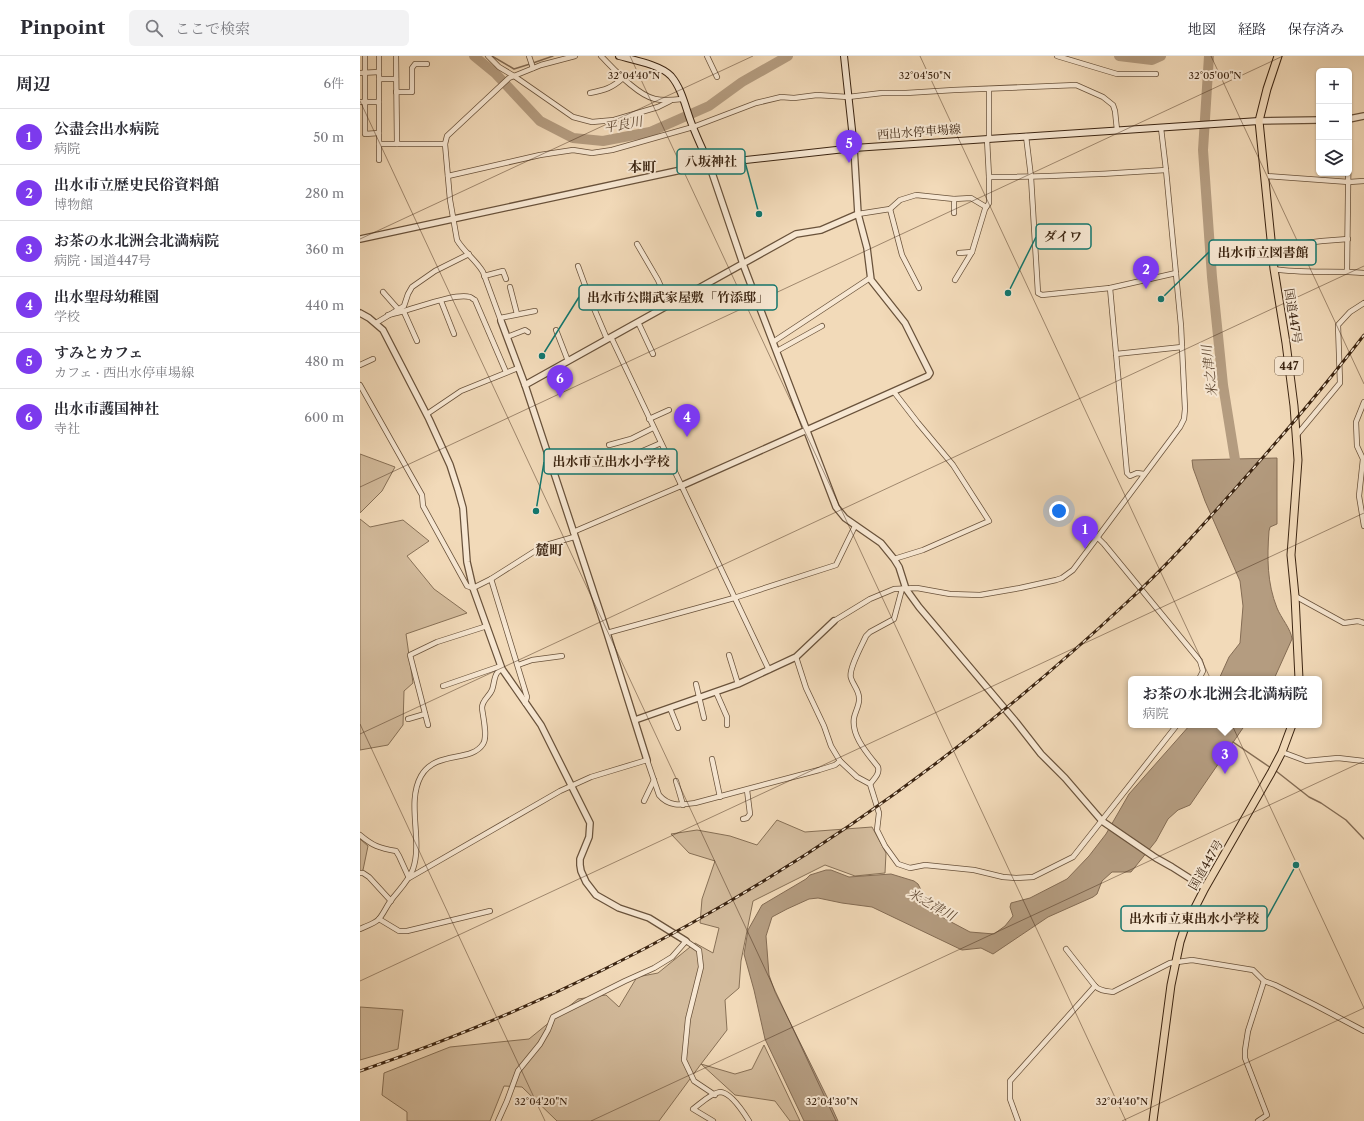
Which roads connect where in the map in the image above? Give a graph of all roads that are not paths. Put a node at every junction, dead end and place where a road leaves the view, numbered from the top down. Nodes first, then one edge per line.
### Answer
1 (365, 56) edge
2 (379, 56) edge
3 (396, 56) edge
4 (488, 56) edge
5 (575, 56) edge
6 (601, 56) edge
7 (619, 56) edge
8 (708, 56) edge
9 (844, 56) edge
10 (1057, 56) edge
11 (1278, 56) edge
12 (530, 58) edge
13 (427, 64) dead end
14 (533, 67) junction
15 (362, 72) edge
16 (379, 72) junction
17 (1156, 74) dead end
18 (512, 77) junction
19 (718, 77) dead end
20 (623, 78) junction
21 (379, 79) junction
22 (396, 79) junction
23 (989, 89) junction
24 (396, 92) junction
25 (590, 93) dead end
26 (848, 97) junction
27 (683, 99) junction
28 (670, 101) junction
29 (362, 102) edge
30 (379, 102) junction
31 (1364, 116) edge
32 (1352, 118) edge
33 (1316, 120) edge
34 (1255, 122) junction
35 (693, 127) junction
36 (1164, 128) junction
37 (1117, 130) junction
38 (379, 133) junction
39 (1026, 136) junction
40 (988, 139) junction
41 (1349, 140) edge
42 (379, 144) junction
43 (397, 144) junction
44 (445, 144) junction
45 (854, 148) junction
46 (379, 160) dead end
47 (709, 164) junction
48 (1166, 170) junction
49 (448, 176) junction
50 (1264, 176) junction
51 (989, 177) junction
52 (1031, 177) junction
53 (1364, 180) edge
54 (1349, 182) junction
55 (954, 199) junction
56 (986, 207) junction
57 (890, 209) junction
58 (954, 213) dead end
59 (858, 214) junction
60 (453, 219) junction
61 (360, 239) edge
62 (1348, 239) junction
63 (637, 244) dead end
64 (1272, 247) junction
65 (972, 252) junction
66 (959, 253) dead end
67 (469, 254) junction
68 (743, 264) junction
69 (578, 266) dead end
70 (1274, 269) junction
71 (1347, 271) junction
72 (1176, 273) junction
73 (1364, 273) edge
74 (484, 276) junction
75 (870, 278) junction
76 (506, 279) dead end
77 (955, 280) dead end
78 (510, 287) dead end
79 (919, 288) dead end
80 (1110, 288) junction
81 (383, 292) dead end
82 (441, 301) junction
83 (1364, 303) edge
84 (669, 305) junction
85 (398, 309) junction
86 (535, 311) dead end
87 (404, 312) junction
88 (360, 313) edge
89 (517, 314) junction
90 (388, 315) junction
91 (500, 320) junction
92 (638, 322) junction
93 (376, 323) junction
94 (822, 326) dead end
95 (556, 330) dead end
96 (528, 332) dead end
97 (454, 334) dead end
98 (507, 337) junction
99 (609, 338) junction
100 (417, 341) dead end
101 (773, 342) junction
102 (1182, 347) junction
103 (777, 351) junction
104 (654, 354) dead end
105 (1116, 354) junction
106 (373, 359) dead end
107 (568, 361) junction
108 (360, 365) edge
109 (518, 368) junction
110 (506, 372) junction
111 (360, 385) edge
112 (525, 385) junction
113 (894, 392) junction
114 (1364, 402) edge
115 (669, 410) dead end
116 (427, 414) junction
117 (649, 419) junction
118 (654, 428) junction
119 (807, 431) junction
120 (1296, 436) junction
121 (660, 443) junction
122 (609, 445) dead end
123 (631, 456) dead end
124 (1364, 459) edge
125 (1144, 474) junction
126 (681, 486) junction
127 (855, 526) junction
128 (1364, 526) edge
129 (574, 534) junction
130 (1096, 537) junction
131 (894, 559) junction
132 (491, 579) junction
133 (473, 588) junction
134 (904, 589) junction
135 (1295, 596) junction
136 (734, 598) junction
137 (834, 621) joint
138 (1364, 622) edge
139 (487, 626) junction
140 (607, 633) junction
141 (728, 655) dead end
142 (562, 656) dead end
143 (796, 657) junction
144 (518, 665) junction
145 (501, 668) junction
146 (768, 670) junction
147 (1200, 676) edge
148 (1299, 676) edge
149 (696, 684) dead end
150 (738, 684) junction
151 (443, 686) dead end
152 (716, 692) junction
153 (699, 698) junction
154 (525, 703) junction
155 (670, 708) junction
156 (425, 714) junction
157 (704, 718) dead end
158 (408, 719) dead end
159 (635, 720) junction
160 (428, 725) dead end
161 (727, 726) dead end
162 (678, 728) dead end
163 (1175, 728) edge
164 (1291, 728) edge
165 (1282, 752) junction
166 (712, 759) dead end
167 (647, 760) junction
168 (840, 761) junction
169 (1364, 761) edge
170 (654, 780) junction
171 (676, 781) dead end
172 (870, 784) junction
173 (572, 786) junction
174 (747, 790) junction
175 (720, 797) junction
176 (644, 801) dead end
177 (683, 805) junction
178 (744, 819) dead end
179 (1102, 821) junction
180 (360, 835) edge
181 (360, 873) edge
182 (408, 878) junction
183 (1205, 888) junction
184 (391, 901) junction
185 (490, 911) dead end
186 (379, 919) junction
187 (360, 928) edge
188 (686, 941) junction
189 (1066, 949) dead end
190 (1175, 962) junction
191 (1264, 981) junction
192 (1095, 986) junction
193 (1364, 1031) edge
194 (715, 1094) junction
195 (498, 1121) edge
196 (713, 1121) edge
197 (749, 1121) edge
198 (1018, 1121) edge
199 (1153, 1121) edge
200 (1258, 1121) edge

1 - 15 street
2 - 16 street
3 - 22 street
4 - 18 street
5 - 14 street
6 - 20 street
7 - 27 main road
8 - 19 street
9 - 26 main road
10 - 17 street
11 - 34 highway, 国道447号 / 447
12 - 14 street
13 - 24 street
14 - 18 street
15 - 16 street
15 - 29 street
16 - 21 street
18 - 28 street
18 - 44 street
20 - 25 street
20 - 28 street
21 - 22 street
21 - 30 street
22 - 24 street
23 - 26 street
23 - 37 street
23 - 40 street
24 - 43 street
26 - 35 street
26 - 45 main road
27 - 28 street
27 - 35 main road
29 - 30 street
29 - 38 street
30 - 38 street
31 - 32 street
33 - 34 street
34 - 36 main road, 西出水停車場線
34 - 50 highway, 国道447号 / 447
35 - 47 main road
35 - 49 street
36 - 37 main road, 西出水停車場線
36 - 48 street
37 - 39 main road, 西出水停車場線
38 - 42 street
39 - 40 main road, 西出水停車場線
39 - 52 street
40 - 45 main road, 西出水停車場線
40 - 51 street
41 - 54 street
42 - 43 street
42 - 46 street
43 - 44 street
44 - 49 street
45 - 47 main road, 西出水停車場線
45 - 59 street
47 - 60 street
47 - 68 street
48 - 52 street
48 - 72 street
49 - 60 street
50 - 54 street
50 - 64 highway, 国道447号 / 447
51 - 52 street
51 - 56 street
52 - 80 street
53 - 54 street
54 - 62 street
55 - 56 street
55 - 57 street
55 - 58 street
56 - 65 street
57 - 59 street
57 - 79 street
59 - 68 street
59 - 75 street
60 - 61 street
60 - 67 street
62 - 64 street
62 - 71 street
63 - 84 street
64 - 70 highway, 国道447号 / 447
65 - 66 street
65 - 77 street
67 - 74 street
67 - 85 street
68 - 84 street
68 - 101 street
69 - 99 street
70 - 71 street
70 - 120 highway, 国道447号 / 447
71 - 73 street
72 - 80 street
72 - 102 street
74 - 76 street
74 - 91 street
75 - 101 street
75 - 113 street
78 - 89 street
80 - 105 street
81 - 85 street
82 - 87 street
82 - 97 street
82 - 110 street
83 - 120 street
84 - 92 street
85 - 90 street
86 - 89 street
87 - 90 street
87 - 100 street
88 - 93 street
89 - 91 street
90 - 93 street
91 - 98 street
92 - 99 street
92 - 104 street
93 - 116 street
94 - 103 street
95 - 107 street
96 - 98 street
98 - 109 street
99 - 107 street
99 - 117 street
101 - 103 street
102 - 105 street
102 - 125 street
103 - 119 street
105 - 125 street
106 - 108 street
107 - 112 street
109 - 110 street
109 - 112 street
110 - 116 street
111 - 133 street
112 - 129 street
113 - 119 street
113 - 131 street
114 - 124 street
115 - 117 street
116 - 133 street
117 - 118 street
118 - 121 street
118 - 122 street
119 - 126 street
119 - 127 street
120 - 135 highway, 国道447号 / 447
121 - 123 street
121 - 126 street
124 - 128 street
125 - 130 street
126 - 129 street
126 - 136 street
127 - 131 street
127 - 136 street
129 - 132 street
129 - 140 street
130 - 134 street
130 - 147 street
131 - 134 street
132 - 133 street
132 - 144 street
133 - 139 street
134 - 137 street
134 - 172 street
134 - 179 street
135 - 138 street
135 - 148 highway, 国道447号 / 447
136 - 140 street
136 - 146 street
137 - 143 street
139 - 145 street
139 - 156 street
140 - 159 street
141 - 150 street
142 - 144 street
143 - 146 street
143 - 168 street
144 - 154 street
145 - 151 street
145 - 154 street
145 - 182 street
146 - 150 street
149 - 153 street
150 - 152 street
152 - 153 street
152 - 161 street
153 - 155 street
153 - 157 street
154 - 173 street
155 - 159 street
155 - 162 street
156 - 158 street
156 - 160 street
159 - 167 street
163 - 179 street
164 - 165 highway, 国道447号
165 - 169 street
165 - 183 highway, 国道447号
166 - 175 street
167 - 170 street
167 - 173 street
168 - 172 street
168 - 174 street
170 - 176 street
170 - 177 street
171 - 177 street
172 - 179 street
173 - 182 street
173 - 188 street
174 - 175 street
174 - 178 street
175 - 177 street
179 - 183 street
180 - 182 street
181 - 184 street
182 - 184 street
183 - 190 highway, 国道447号
184 - 186 street
185 - 186 street
186 - 187 street
188 - 194 street
188 - 195 street
189 - 192 street
190 - 191 street
190 - 192 street
190 - 199 highway, 国道447号
191 - 193 street
191 - 200 street
192 - 198 street
194 - 196 street
194 - 197 street

